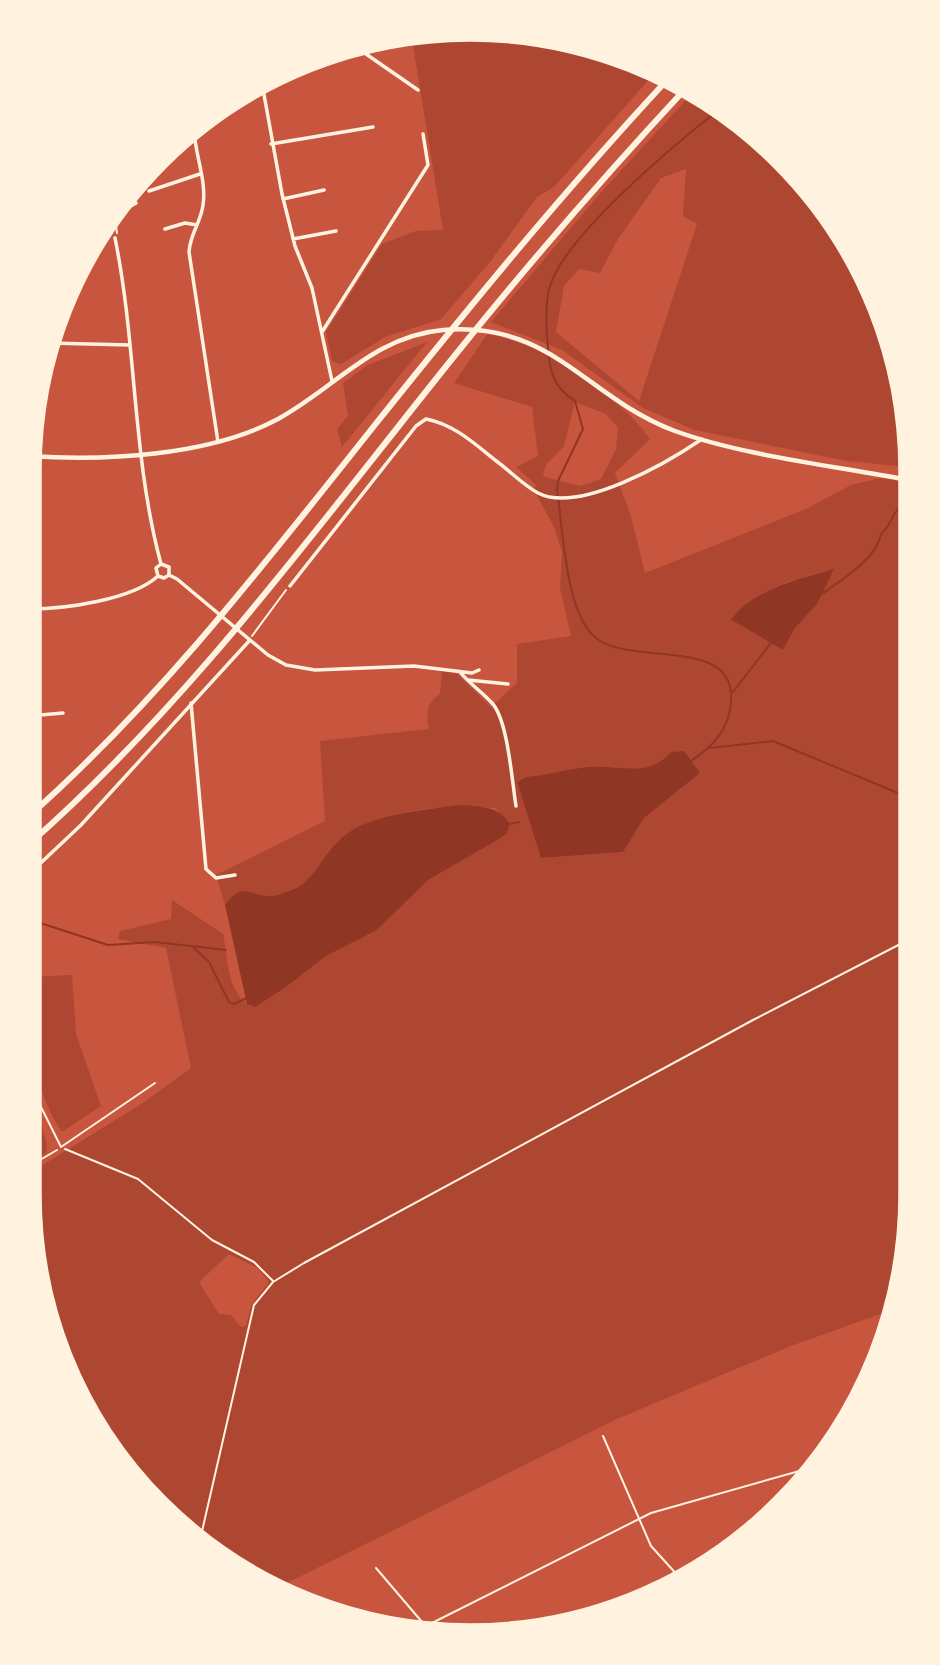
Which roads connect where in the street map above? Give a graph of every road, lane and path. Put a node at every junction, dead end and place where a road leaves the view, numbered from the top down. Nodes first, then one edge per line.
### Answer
1 (367, 53) edge
2 (662, 86) edge
3 (418, 90) dead end
4 (264, 93) edge
5 (680, 95) edge
6 (373, 127) dead end
7 (423, 134) dead end
8 (195, 140) edge
9 (271, 144) junction
10 (200, 174) junction
11 (324, 190) dead end
12 (149, 191) dead end
13 (283, 199) junction
14 (136, 203) dead end
15 (132, 204) edge
16 (120, 222) edge
17 (197, 225) junction
18 (116, 229) dead end
19 (164, 229) dead end
20 (336, 231) dead end
21 (115, 238) dead end
22 (293, 239) junction
23 (322, 332) junction
24 (60, 343) edge
25 (131, 345) junction
26 (332, 381) junction
27 (702, 439) junction
28 (218, 442) junction
29 (140, 453) junction
30 (40, 457) edge
31 (900, 478) edge
32 (161, 564) junction
33 (169, 575) junction
34 (158, 576) junction
35 (290, 586) joint
36 (40, 609) edge
37 (250, 640) junction
38 (479, 670) dead end
39 (459, 671) junction
40 (466, 679) junction
41 (508, 684) dead end
42 (191, 704) junction
43 (63, 713) dead end
44 (40, 715) edge
45 (516, 806) dead end
46 (40, 807) edge
47 (40, 833) edge
48 (40, 864) edge
49 (235, 875) dead end
50 (900, 944) edge
51 (155, 1083) dead end
52 (40, 1105) edge
53 (61, 1147) junction
54 (40, 1160) edge
55 (273, 1282) junction
56 (603, 1436) dead end
57 (799, 1471) edge
58 (637, 1520) junction
59 (202, 1531) edge
60 (376, 1568) dead end
61 (675, 1572) edge
62 (422, 1622) edge
63 (436, 1623) edge

1 - 3 street
2 - 46 highway
4 - 9 street
5 - 47 highway
6 - 9 street
7 - 23 street
8 - 10 street
9 - 13 street
10 - 12 street
10 - 17 street
11 - 13 street
13 - 22 street
14 - 15 street
16 - 18 path
17 - 19 street
17 - 28 street
20 - 22 street
21 - 25 street
22 - 23 street
23 - 26 street
24 - 25 street
25 - 29 street
26 - 27 street
26 - 28 street
27 - 31 street
27 - 35 street
28 - 29 street
29 - 30 street
29 - 32 street
32 - 33 street
32 - 34 street
33 - 34 street
33 - 37 street
34 - 36 street
35 - 37 path
37 - 39 street
37 - 42 street
38 - 39 street
39 - 40 street
40 - 41 street
40 - 45 street
42 - 48 street
42 - 49 street
43 - 44 street
50 - 55 path
51 - 53 lane
52 - 53 lane
53 - 54 path
53 - 55 path
55 - 59 path
56 - 58 lane
57 - 58 lane
58 - 61 lane
58 - 63 lane
60 - 62 lane

